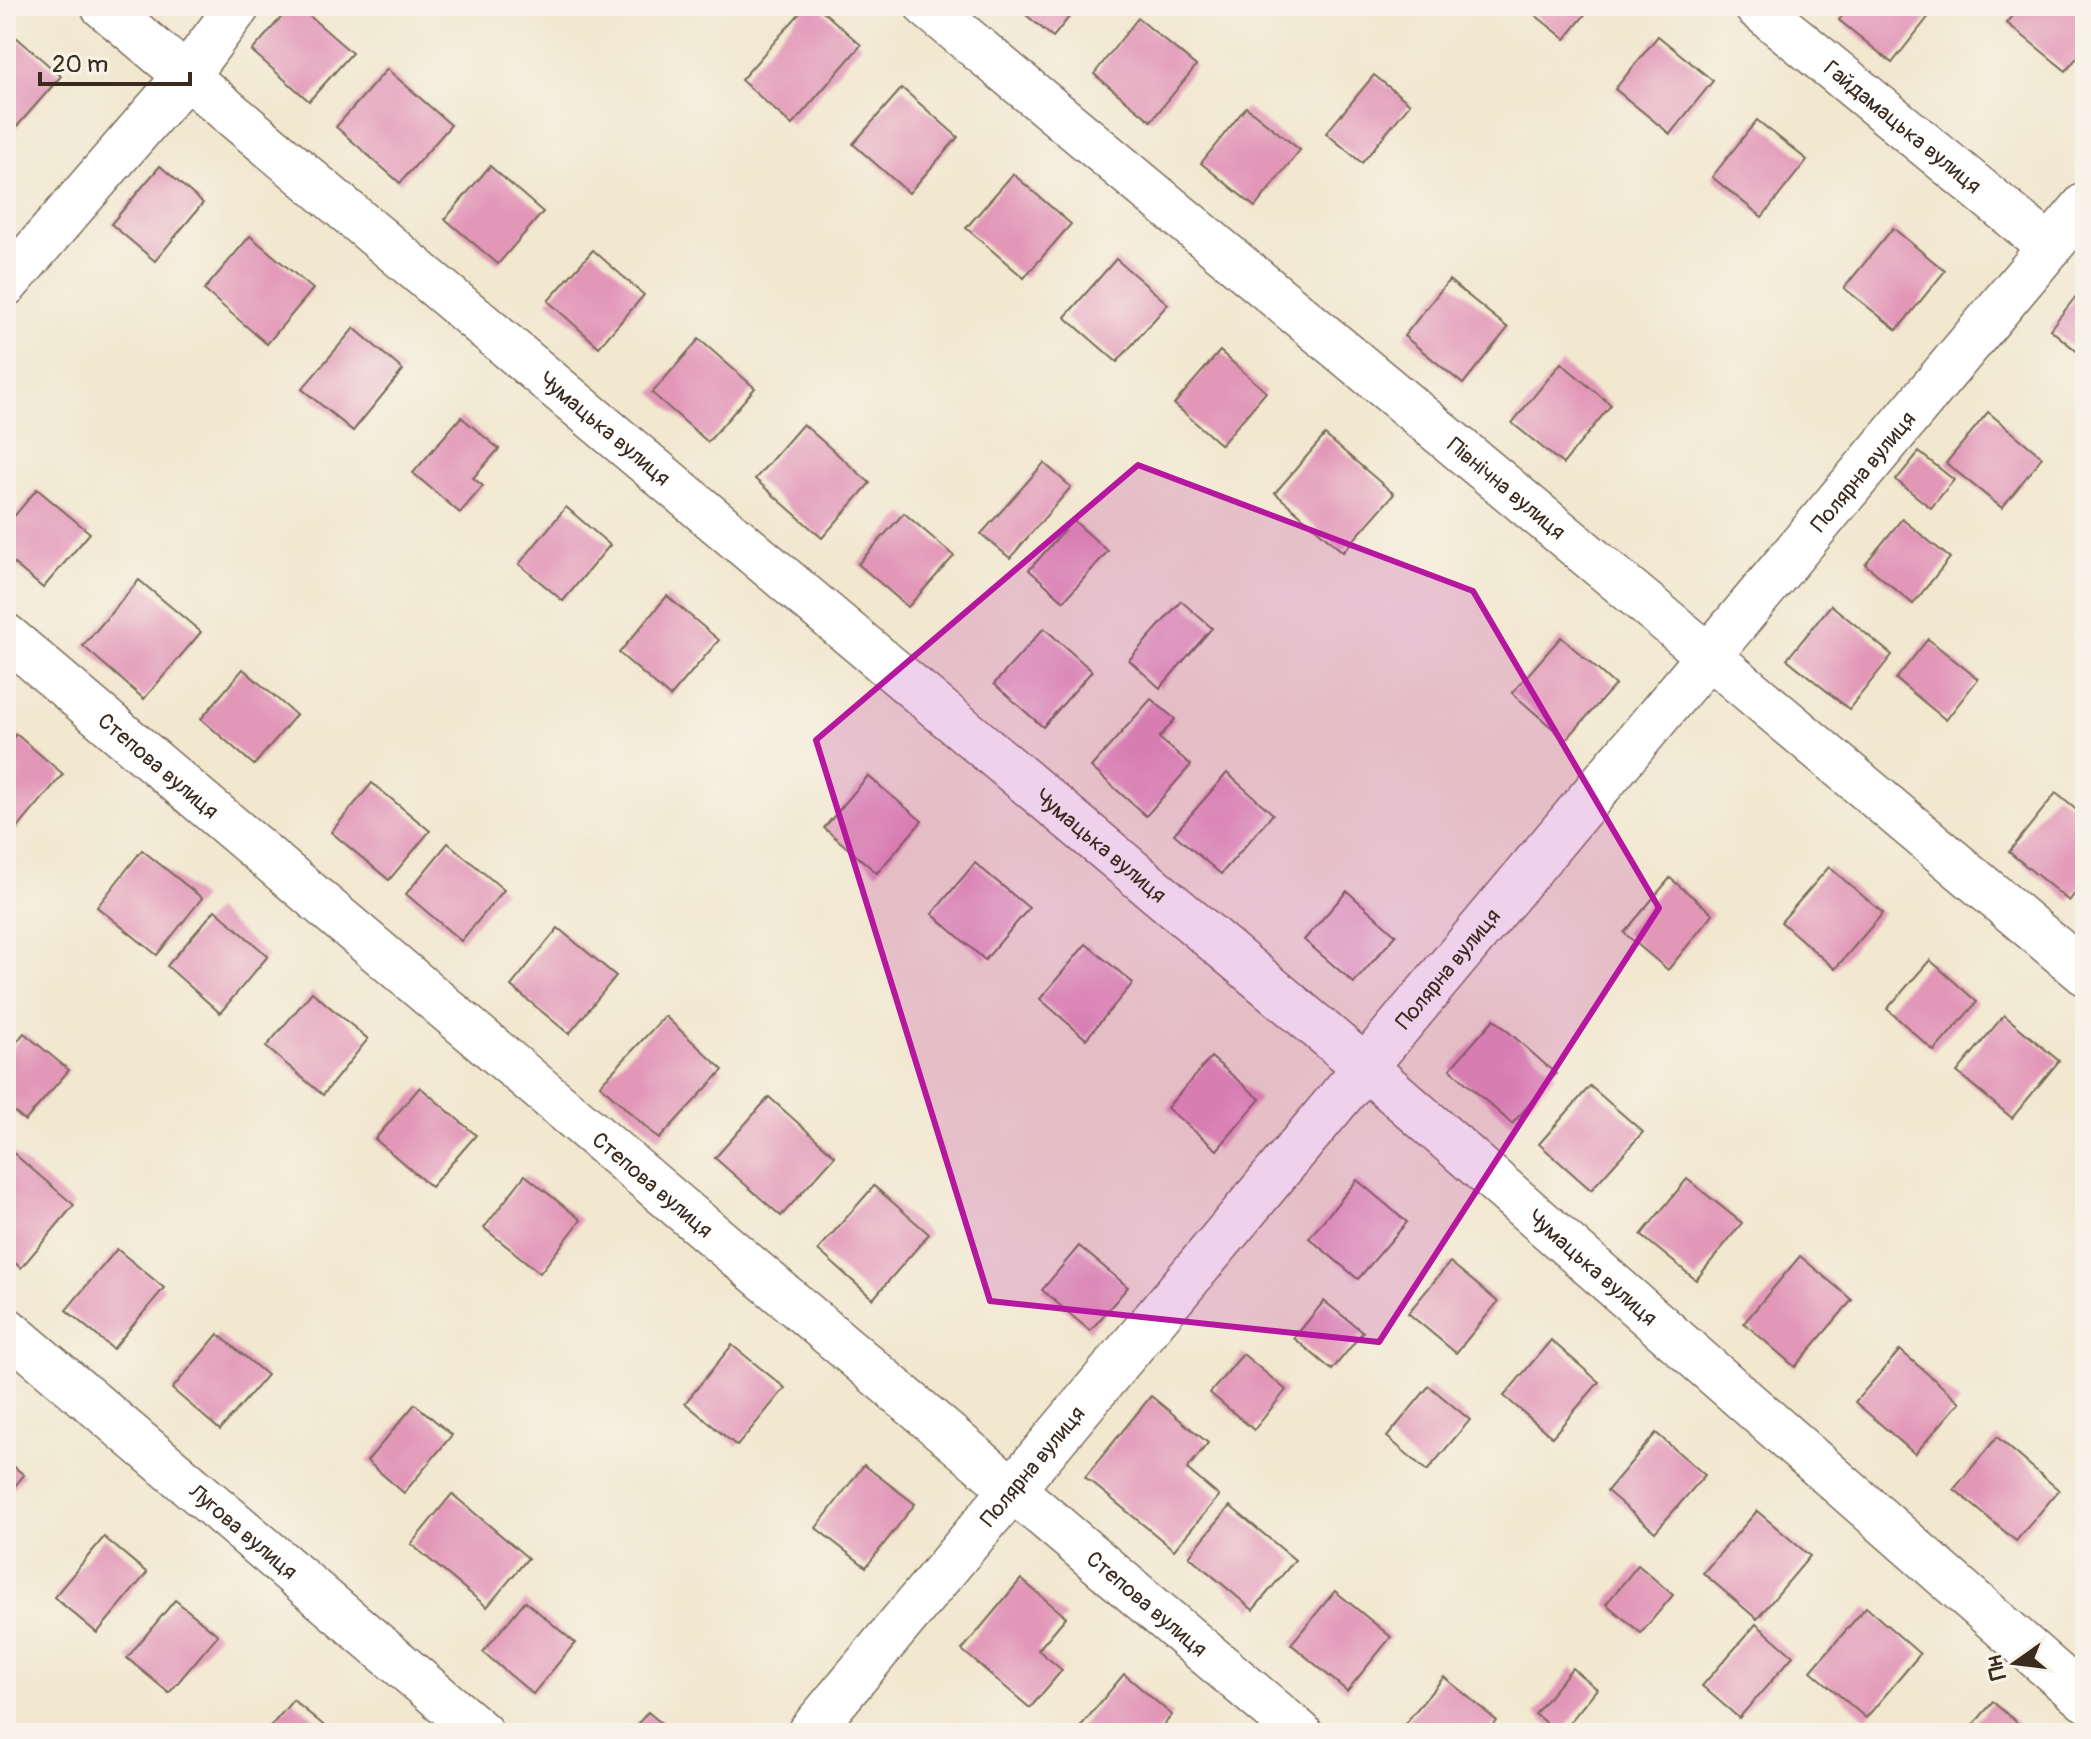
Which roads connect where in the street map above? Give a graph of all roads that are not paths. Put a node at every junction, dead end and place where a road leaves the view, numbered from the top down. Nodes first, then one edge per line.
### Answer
1 (103, 6) edge
2 (238, 6) edge
3 (927, 6) edge
4 (1756, 6) edge
5 (186, 76) junction
6 (2085, 205) edge
7 (2050, 247) junction
8 (6, 284) edge
9 (6, 636) edge
10 (1709, 656) junction
11 (2085, 973) edge
12 (1365, 1067) junction
13 (6, 1329) edge
14 (1013, 1489) junction
15 (2085, 1699) edge
16 (481, 1733) edge
17 (809, 1733) edge
18 (1300, 1733) edge

1 - 5 street, Чумацька вулиця
2 - 5 street
3 - 10 street, Північна вулиця
4 - 7 street, Гайдамацька вулиця
5 - 8 street
5 - 12 street, Чумацька вулиця
6 - 7 street, Полярна вулиця
7 - 10 street, Полярна вулиця
9 - 14 street, Степова вулиця
10 - 11 street, Північна вулиця
10 - 12 street, Полярна вулиця
12 - 14 street, Полярна вулиця
12 - 15 street, Чумацька вулиця
13 - 16 street, Лугова вулиця
14 - 17 street, Полярна вулиця
14 - 18 street, Степова вулиця

